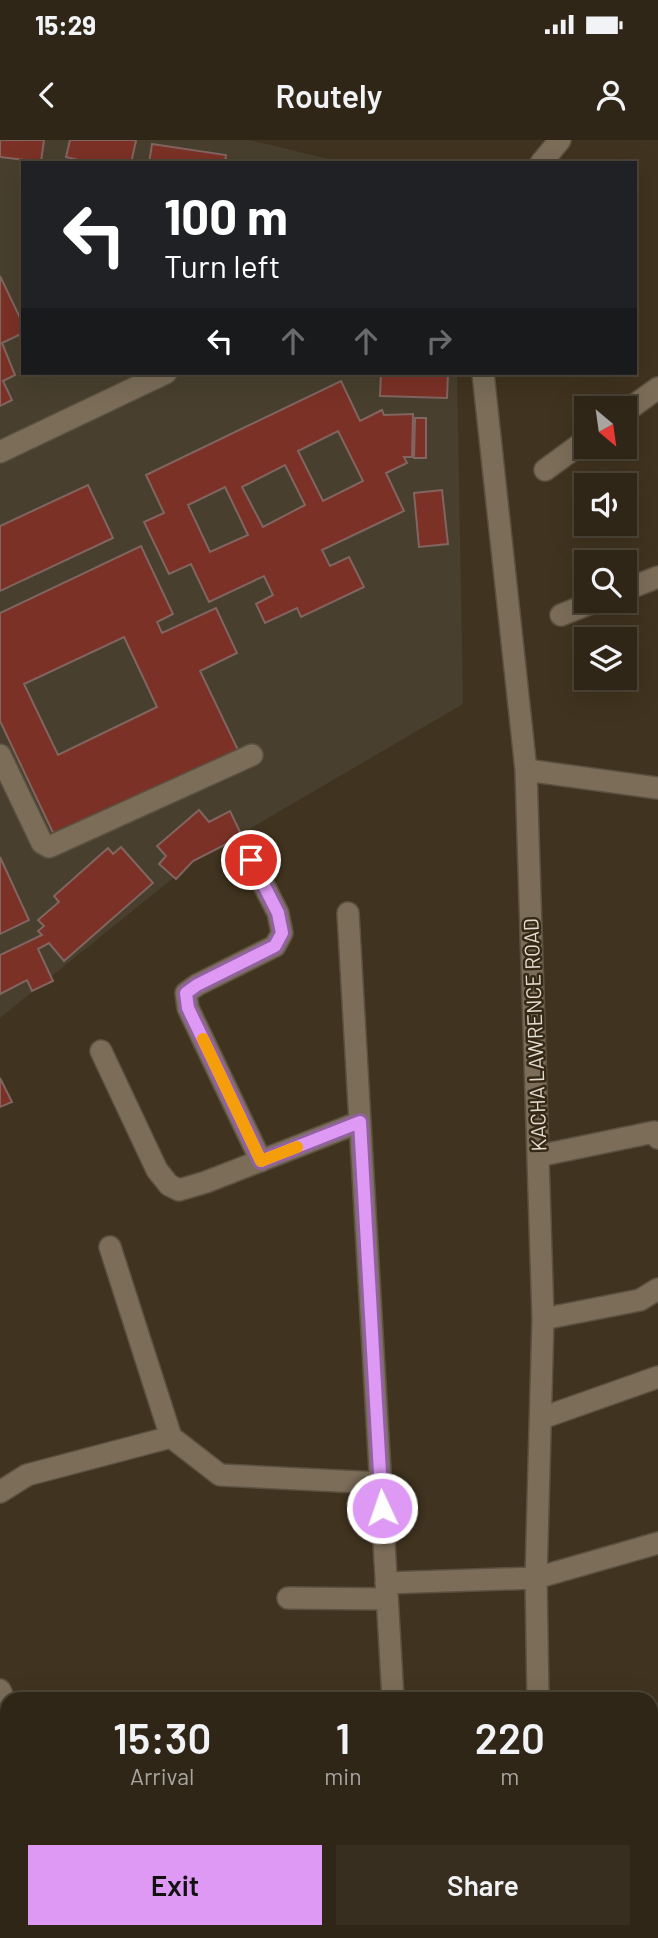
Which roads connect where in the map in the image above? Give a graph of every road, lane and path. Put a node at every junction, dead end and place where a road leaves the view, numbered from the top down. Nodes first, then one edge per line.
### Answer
1 (560, 140) edge
2 (543, 161) edge
3 (162, 375) edge
4 (483, 375) edge
5 (658, 388) edge
6 (637, 403) edge
7 (574, 449) edge
8 (0, 452) edge
9 (545, 470) dead end
10 (658, 577) edge
11 (637, 585) edge
12 (574, 610) edge
13 (561, 615) dead end
14 (0, 755) edge
15 (252, 755) dead end
16 (526, 770) junction
17 (658, 788) edge
18 (251, 860) dead end
19 (348, 913) dead end
20 (101, 1051) dead end
21 (360, 1122) junction
22 (658, 1139) edge
23 (538, 1156) junction
24 (261, 1161) junction
25 (110, 1247) dead end
26 (658, 1289) edge
27 (543, 1319) junction
28 (658, 1377) edge
29 (542, 1418) junction
30 (171, 1437) junction
31 (380, 1483) junction
32 (0, 1492) edge
33 (658, 1543) edge
34 (536, 1578) junction
35 (387, 1591) junction
36 (288, 1598) dead end
37 (393, 1692) edge
38 (538, 1692) edge

1 - 2 street
3 - 8 street
4 - 16 street, KACHA LAWRENCE ROAD
5 - 6 street
7 - 9 street
10 - 11 street
12 - 13 street
14 - 15 street
16 - 17 street
16 - 23 street, KACHA LAWRENCE ROAD
18 - 24 street
19 - 21 street
20 - 24 street
21 - 24 street
21 - 31 street
22 - 23 street
23 - 27 street, KACHA LAWRENCE ROAD
25 - 30 street
26 - 27 street
27 - 29 street, KACHA LAWRENCE ROAD
28 - 29 street
29 - 34 street, KACHA LAWRENCE ROAD
30 - 31 street
30 - 32 street
31 - 35 street
33 - 34 street
34 - 35 street
34 - 38 street, KACHA LAWRENCE ROAD
35 - 36 street
35 - 37 street

